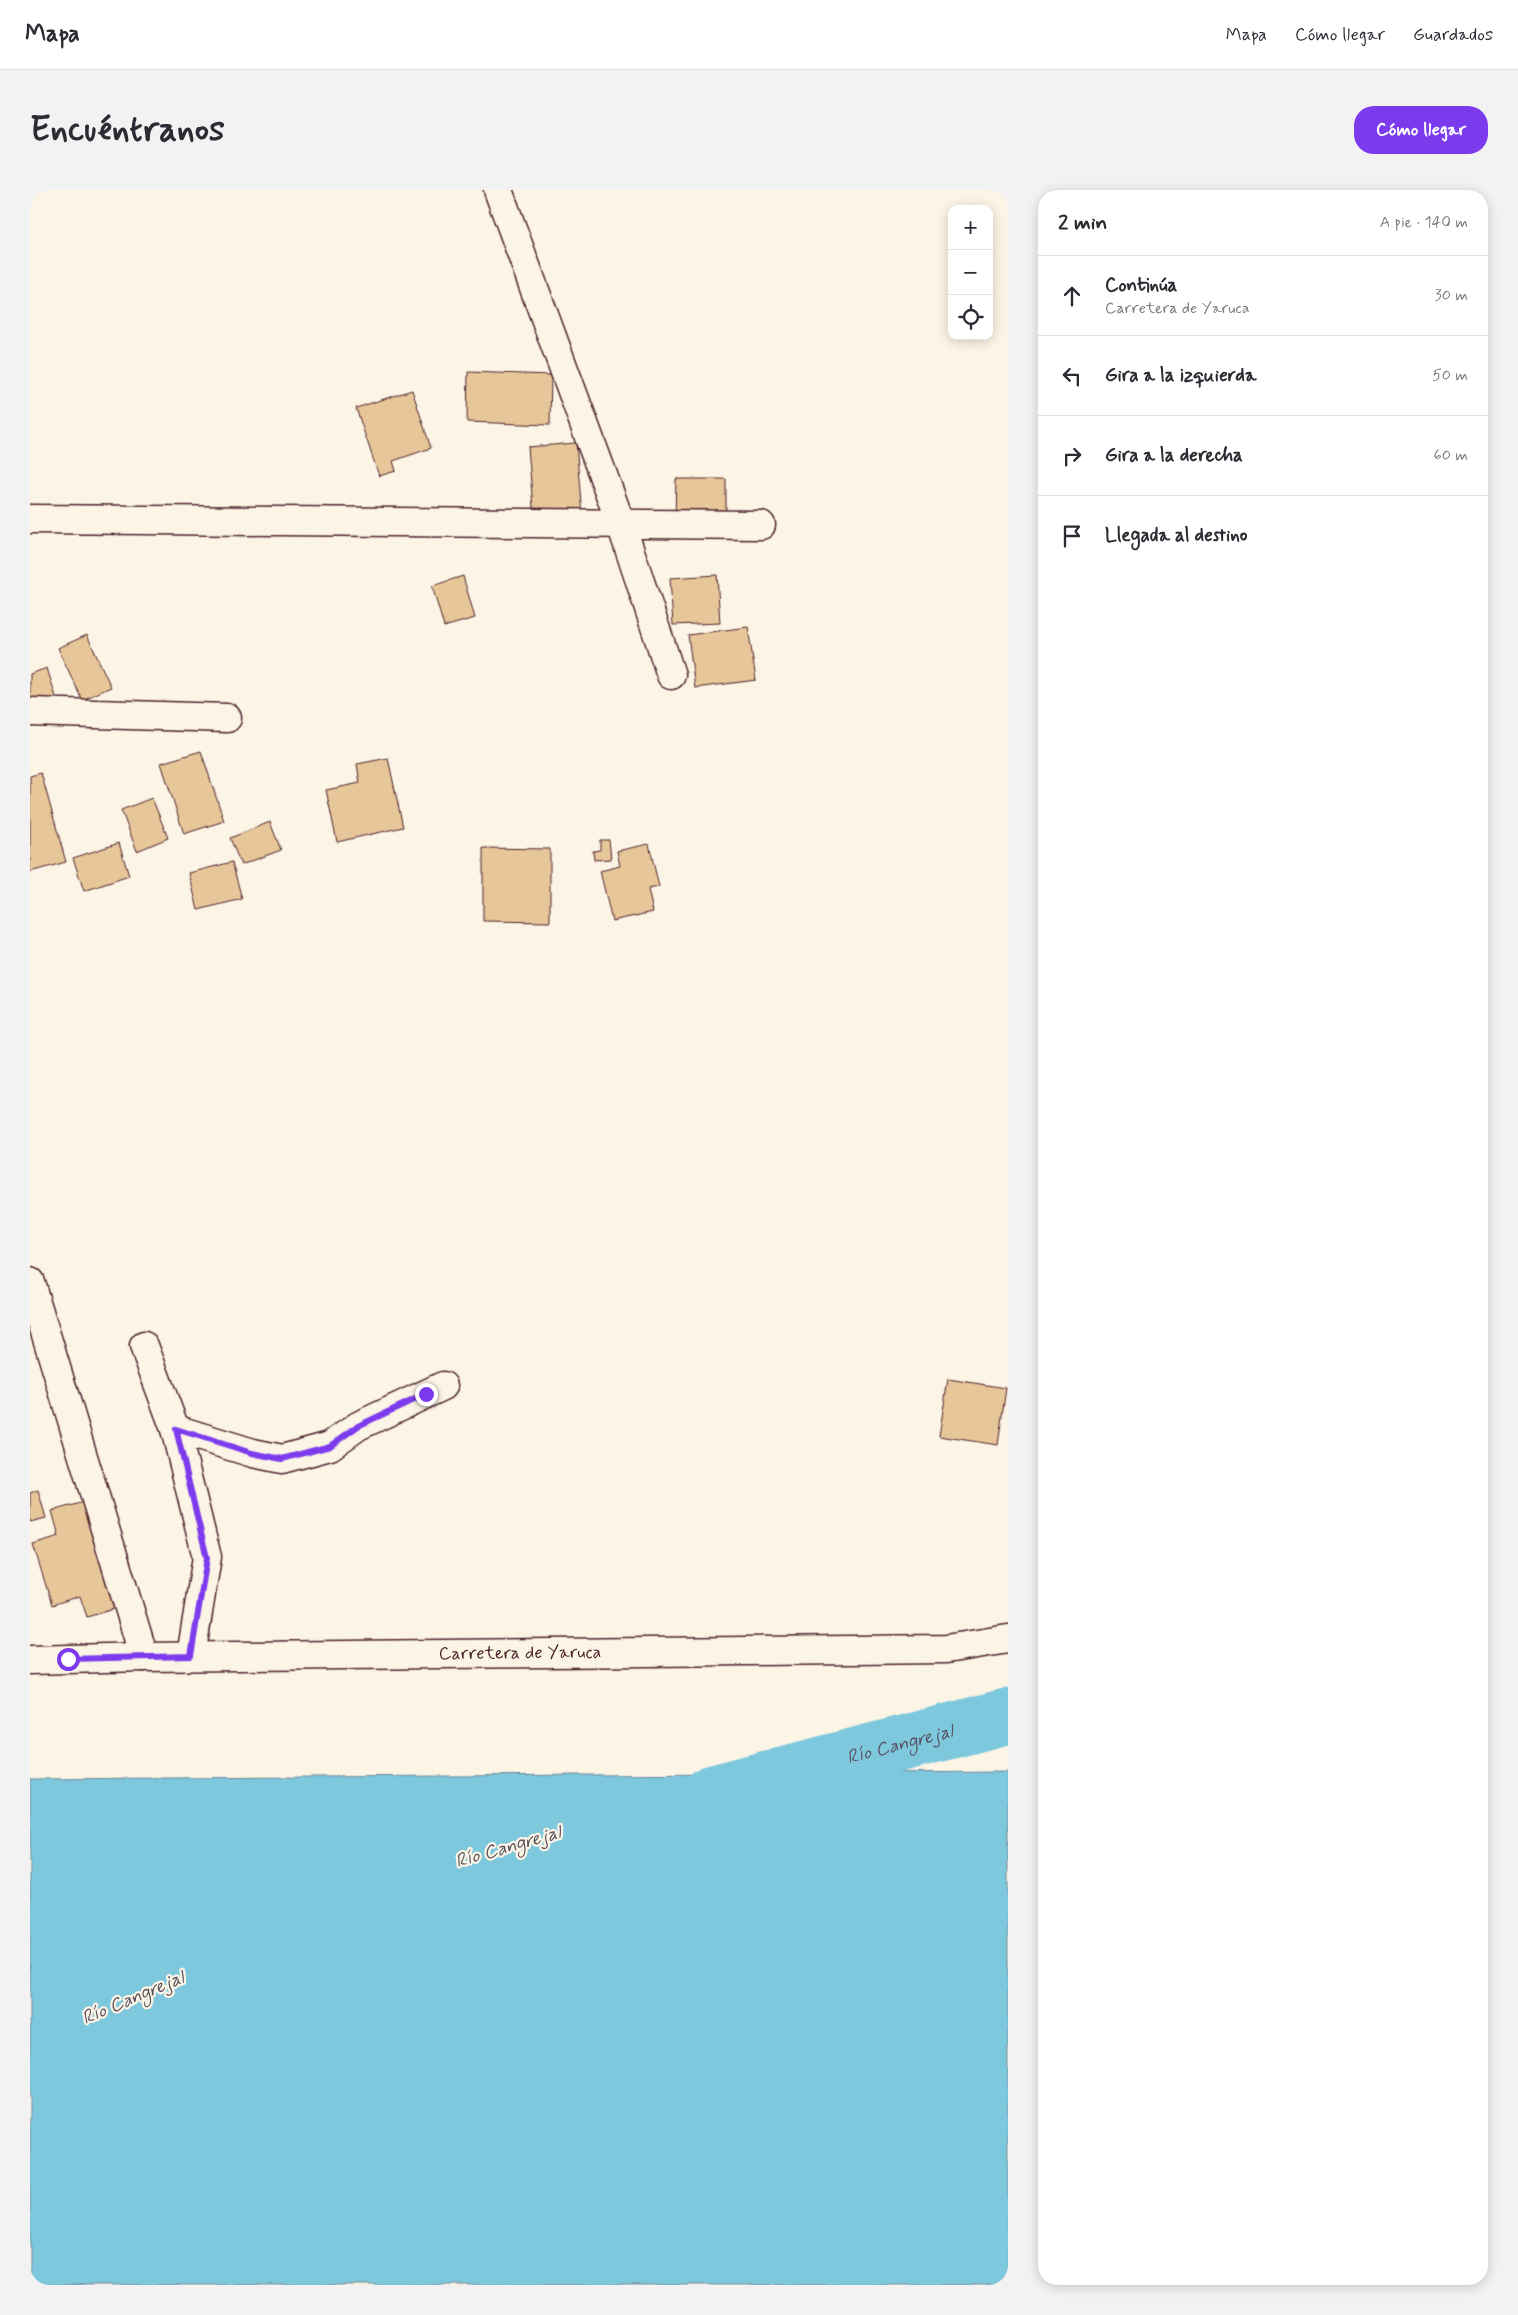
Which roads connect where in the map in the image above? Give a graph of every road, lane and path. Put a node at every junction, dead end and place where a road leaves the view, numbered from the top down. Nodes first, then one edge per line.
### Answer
1 (498, 190) edge
2 (30, 519) edge
3 (621, 524) junction
4 (760, 525) dead end
5 (671, 675) dead end
6 (30, 712) edge
7 (227, 718) dead end
8 (30, 1282) edge
9 (144, 1346) dead end
10 (443, 1386) dead end
11 (176, 1429) junction
12 (1008, 1639) edge
13 (191, 1656) junction
14 (144, 1657) junction
15 (30, 1660) edge

1 - 3 street
2 - 3 street
3 - 4 street
3 - 5 street
6 - 7 street
8 - 14 street
9 - 11 street
10 - 11 street
11 - 13 street
12 - 13 street, Carretera de Yaruca
13 - 14 street, Carretera de Yaruca
14 - 15 street, Carretera de Yaruca

